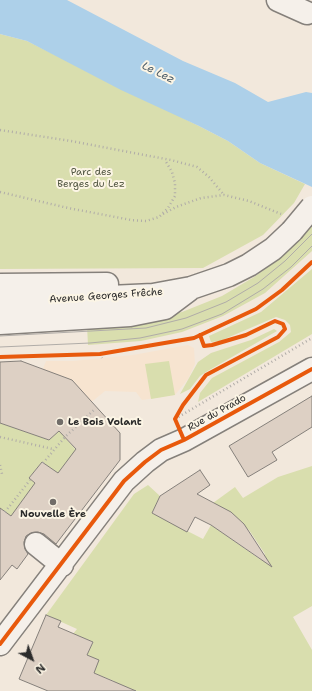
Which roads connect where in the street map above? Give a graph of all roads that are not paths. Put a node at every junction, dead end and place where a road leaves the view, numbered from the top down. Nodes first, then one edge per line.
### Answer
1 (278, 0) edge
2 (307, 14) dead end
3 (312, 207) edge
4 (0, 285) edge
5 (191, 288) junction
6 (0, 302) edge
7 (0, 322) edge
8 (312, 369) edge
9 (36, 544) dead end
10 (62, 565) junction
11 (0, 644) edge

1 - 2 main road
3 - 5 main road, Avenue Georges Frêche, bridge
4 - 5 main road
5 - 6 main road, Avenue Georges Frêche
5 - 7 main road
8 - 10 main road, Rue du Prado
9 - 10 main road
10 - 11 main road, Rue du Prado

